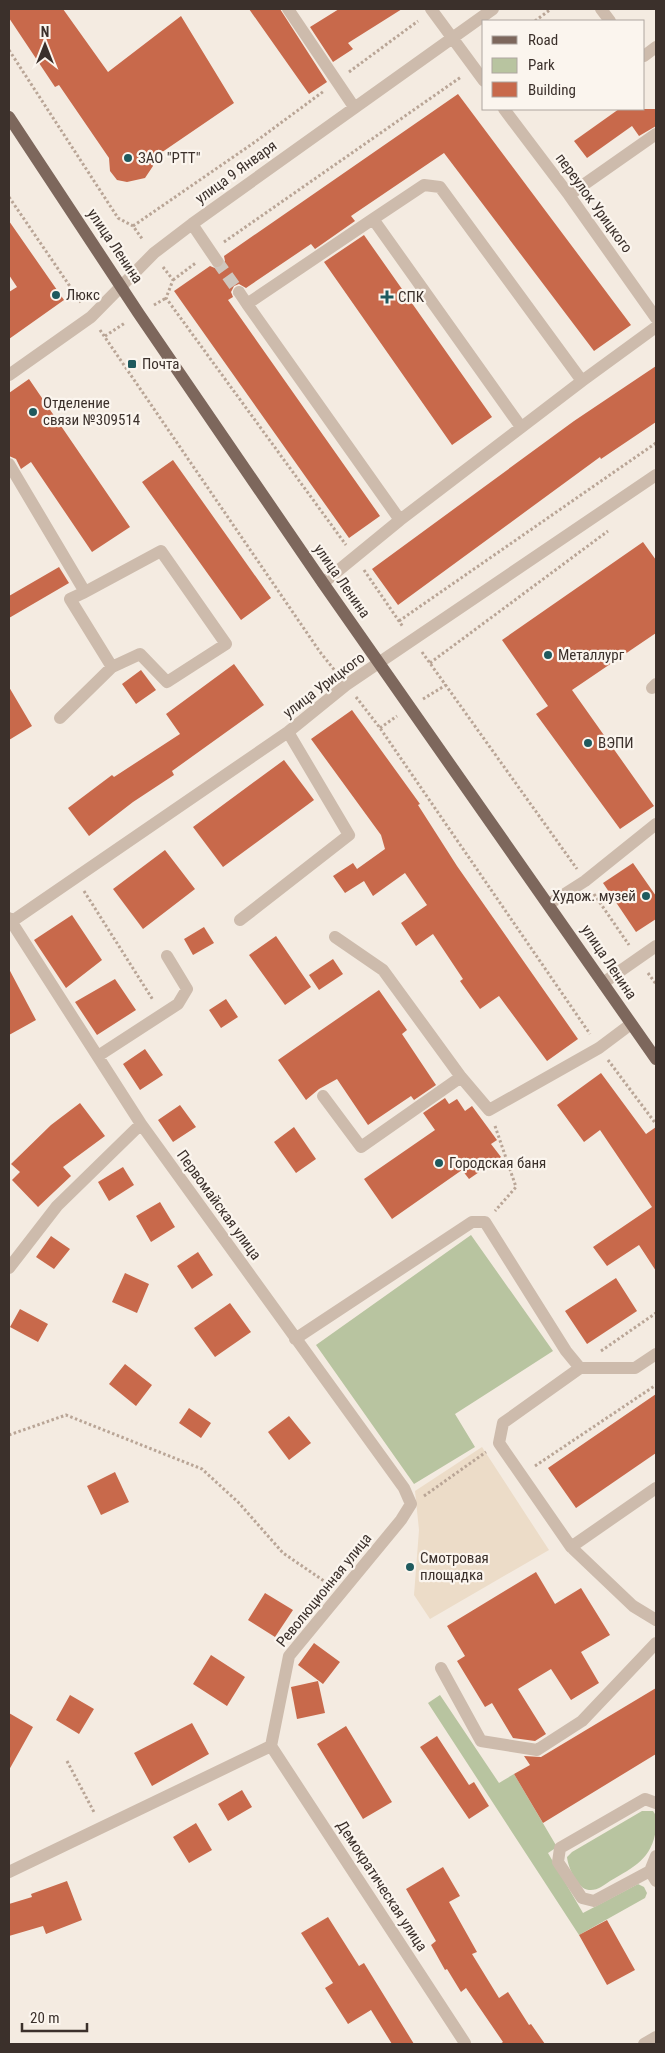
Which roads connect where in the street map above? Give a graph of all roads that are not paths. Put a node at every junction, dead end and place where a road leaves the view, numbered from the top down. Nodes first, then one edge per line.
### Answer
1 (288, 9) edge
2 (493, 9) edge
3 (600, 9) edge
4 (431, 10) edge
5 (609, 20) edge
6 (452, 38) junction
7 (656, 47) edge
8 (645, 55) edge
9 (482, 78) edge
10 (354, 107) junction
11 (505, 110) edge
12 (9, 117) edge
13 (656, 134) edge
14 (569, 195) junction
15 (373, 219) junction
16 (192, 224) junction
17 (214, 256) tunnel mouth
18 (122, 286) junction
19 (239, 292) tunnel mouth
20 (247, 304) junction
21 (656, 318) edge
22 (656, 328) edge
23 (9, 375) edge
24 (582, 381) junction
25 (521, 427) junction
26 (9, 464) edge
27 (656, 475) edge
28 (400, 520) junction
29 (324, 583) junction
30 (85, 592) junction
31 (380, 663) junction
32 (112, 667) junction
33 (60, 718) dead end
34 (288, 732) junction
35 (656, 824) edge
36 (549, 904) junction
37 (10, 920) edge
38 (240, 920) dead end
39 (335, 937) dead end
40 (656, 946) edge
41 (166, 956) dead end
42 (603, 983) junction
43 (631, 1024) junction
44 (98, 1056) junction
45 (656, 1059) edge
46 (461, 1077) junction
47 (323, 1096) dead end
48 (141, 1124) junction
49 (9, 1268) edge
50 (295, 1339) junction
51 (656, 1354) edge
52 (580, 1368) junction
53 (656, 1488) edge
54 (411, 1504) joint
55 (571, 1547) junction
56 (656, 1620) edge
57 (656, 1643) edge
58 (441, 1668) dead end
59 (271, 1746) junction
60 (656, 1803) edge
61 (656, 1856) edge
62 (9, 1872) edge
63 (653, 1876) edge
64 (656, 2037) edge
65 (465, 2043) dead end
66 (644, 2044) edge

1 - 10 street
2 - 6 street, улица 9 Января
3 - 5 street
4 - 6 street
6 - 9 street
6 - 10 street, улица 9 Января
7 - 8 street
10 - 16 street, улица 9 Января
11 - 14 street, переулок Урицкого
12 - 18 main road, улица Ленина
13 - 14 street
14 - 21 street, переулок Урицкого
15 - 20 street
15 - 24 street
15 - 25 street
16 - 17 street
16 - 18 street, улица 9 Января
18 - 23 street, улица 9 Января
18 - 29 main road, улица Ленина
19 - 20 street
20 - 28 street
22 - 24 street
24 - 25 street
25 - 28 street
26 - 30 street
27 - 31 street, улица Урицкого
28 - 29 street
29 - 31 main road, улица Ленина
30 - 32 street
30 - 32 street
31 - 34 street, улица Урицкого
31 - 36 main road, улица Ленина
32 - 33 street
34 - 37 street, улица Урицкого
34 - 38 street
35 - 36 street
36 - 42 main road, улица Ленина
37 - 44 street, Первомайская улица
39 - 46 street
40 - 42 street
41 - 44 street
42 - 43 main road, улица Ленина
43 - 45 main road, улица Ленина
43 - 46 street
44 - 48 street, Первомайская улица
46 - 47 street
48 - 49 street
48 - 50 street, Первомайская улица
50 - 52 street
50 - 54 street, Первомайская улица
51 - 52 street
52 - 55 street
53 - 55 street
54 - 59 street, Революционная улица
55 - 56 street
57 - 58 street
59 - 62 street
59 - 65 street, Демократическая улица
60 - 63 street
61 - 63 street
64 - 66 street

